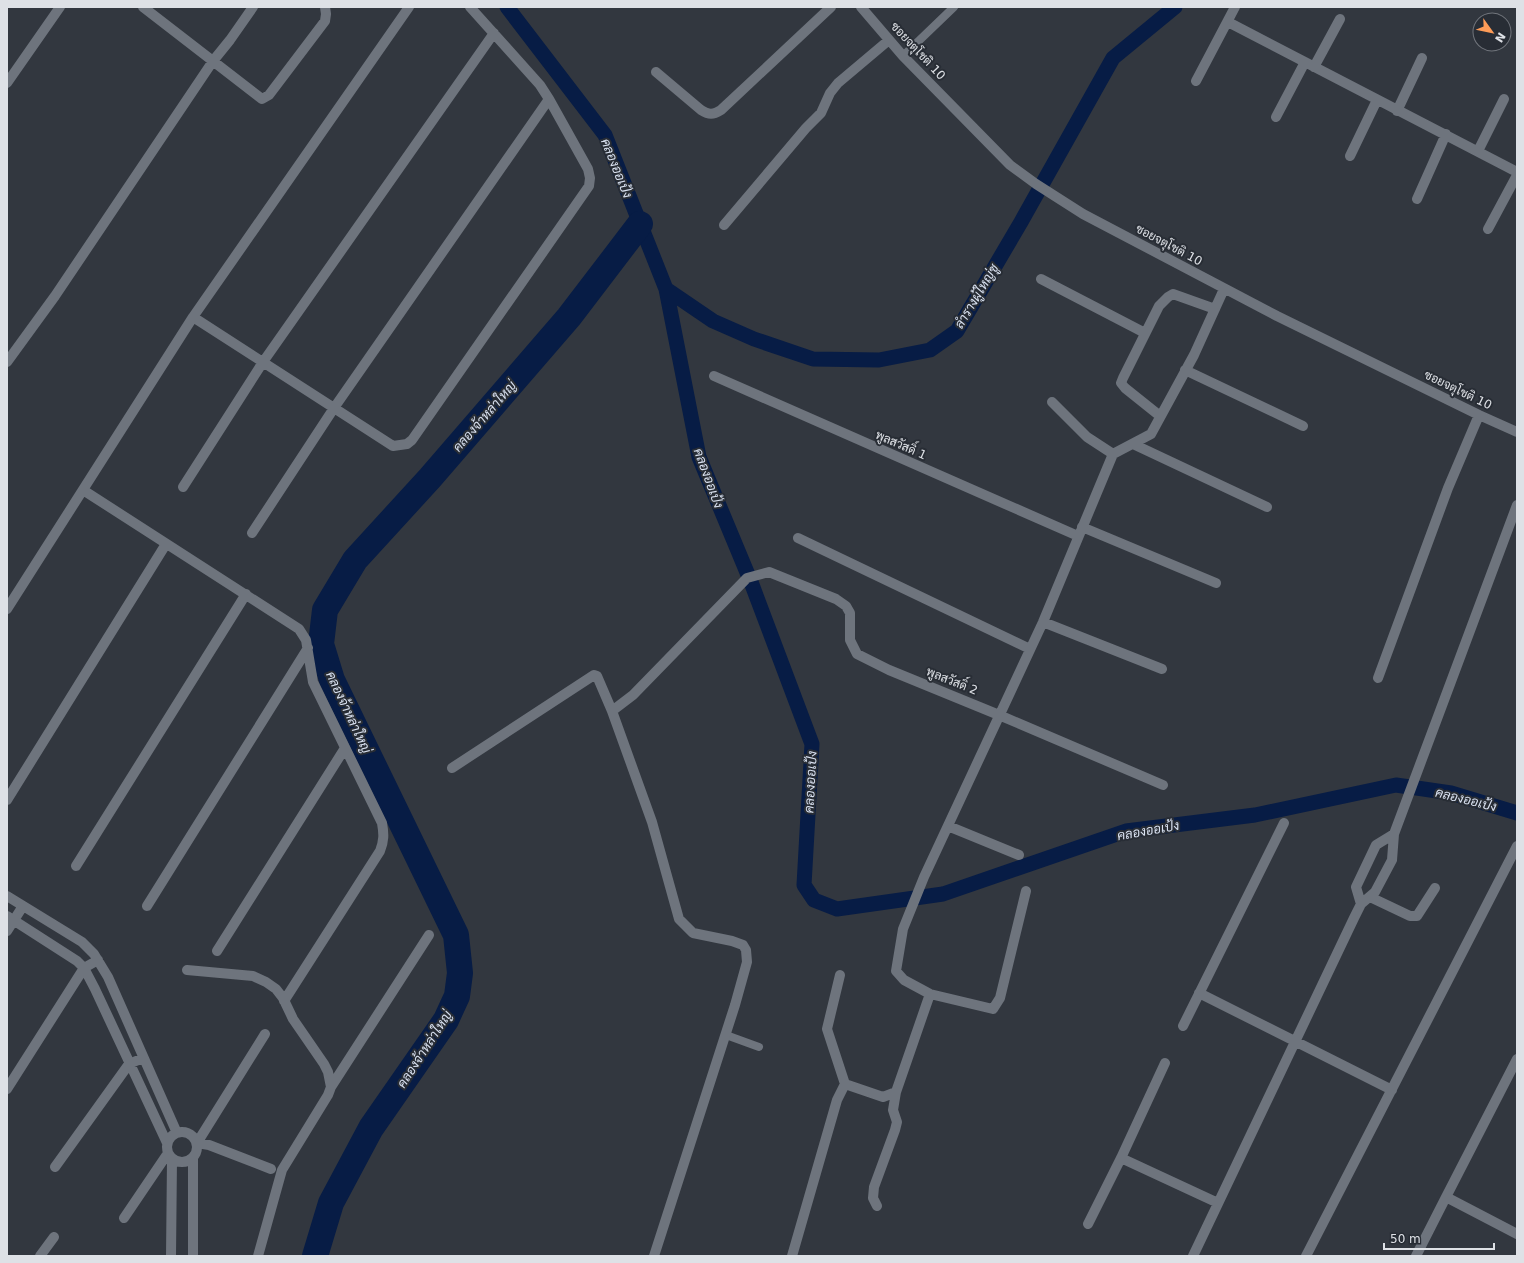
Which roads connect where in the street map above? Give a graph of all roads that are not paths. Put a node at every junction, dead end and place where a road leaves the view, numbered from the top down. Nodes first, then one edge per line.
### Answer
1 (60, 7) edge
2 (143, 7) edge
3 (253, 7) edge
4 (324, 7) edge
5 (410, 7) edge
6 (470, 7) edge
7 (831, 7) edge
8 (861, 7) edge
9 (954, 7) edge
10 (1235, 7) edge
11 (1340, 19) dead end
12 (1228, 22) junction
13 (494, 33) junction
14 (889, 40) junction
15 (903, 56) junction
16 (1422, 58) dead end
17 (213, 61) junction
18 (1310, 65) junction
19 (656, 72) dead end
20 (1196, 81) dead end
21 (7, 83) edge
22 (549, 99) junction
23 (1504, 99) dead end
24 (1377, 100) junction
25 (1397, 111) junction
26 (1276, 117) dead end
27 (1446, 134) junction
28 (1478, 151) junction
29 (1350, 156) dead end
30 (1517, 173) edge
31 (1417, 199) dead end
32 (724, 225) dead end
33 (1488, 229) dead end
34 (1041, 280) dead end
35 (1224, 289) junction
36 (1215, 309) junction
37 (193, 317) junction
38 (1145, 333) junction
39 (7, 362) edge
40 (263, 362) junction
41 (1185, 370) junction
42 (714, 376) dead end
43 (1052, 402) dead end
44 (334, 408) junction
45 (1478, 415) junction
46 (1160, 416) junction
47 (1303, 426) dead end
48 (1517, 432) edge
49 (1133, 444) junction
50 (1113, 454) junction
51 (183, 487) dead end
52 (83, 490) junction
53 (1517, 505) edge
54 (1267, 507) dead end
55 (1080, 531) junction
56 (252, 533) dead end
57 (798, 538) dead end
58 (166, 544) junction
59 (1216, 582) dead end
60 (246, 594) junction
61 (7, 609) edge
62 (1043, 622) junction
63 (308, 648) junction
64 (1030, 649) junction
65 (1162, 669) dead end
66 (1378, 678) dead end
67 (612, 711) junction
68 (999, 714) junction
69 (345, 748) junction
70 (452, 768) dead end
71 (1163, 785) dead end
72 (7, 800) edge
73 (1284, 823) dead end
74 (948, 826) junction
75 (1394, 834) junction
76 (1517, 846) edge
77 (1020, 855) dead end
78 (76, 866) dead end
79 (1436, 888) dead end
80 (1026, 891) dead end
81 (7, 896) edge
82 (1370, 897) junction
83 (1362, 904) junction
84 (23, 906) junction
85 (147, 906) dead end
86 (11, 918) edge
87 (7, 931) edge
88 (429, 934) dead end
89 (217, 951) dead end
90 (98, 960) junction
91 (84, 968) junction
92 (187, 970) dead end
93 (840, 975) dead end
94 (1198, 993) junction
95 (930, 994) junction
96 (284, 1001) junction
97 (1183, 1026) dead end
98 (265, 1034) dead end
99 (726, 1035) junction
100 (1296, 1041) junction
101 (759, 1047) dead end
102 (143, 1058) junction
103 (1517, 1059) edge
104 (1165, 1063) dead end
105 (130, 1064) junction
106 (845, 1084) junction
107 (331, 1087) junction
108 (7, 1089) edge
109 (1392, 1090) junction
110 (896, 1092) junction
111 (177, 1133) junction
112 (197, 1143) junction
113 (169, 1152) junction
114 (193, 1158) junction
115 (1121, 1158) junction
116 (55, 1167) dead end
117 (271, 1169) dead end
118 (1446, 1197) junction
119 (1218, 1203) junction
120 (877, 1206) dead end
121 (124, 1218) dead end
122 (1088, 1224) dead end
123 (1517, 1234) edge
124 (54, 1237) dead end
125 (40, 1256) edge
126 (171, 1256) edge
127 (193, 1256) edge
128 (258, 1256) edge
129 (654, 1256) edge
130 (792, 1256) edge
131 (1193, 1256) edge
132 (1306, 1256) edge
133 (1416, 1256) edge

1 - 21 street
2 - 17 street
3 - 17 street
4 - 17 street
5 - 37 street
6 - 13 street
7 - 19 street
8 - 14 street, ซอยจตุโชติ 10
9 - 15 lane
10 - 12 street
11 - 18 street
12 - 18 street
12 - 20 street
13 - 22 street
13 - 40 street
14 - 15 street, ซอยจตุโชติ 10
14 - 32 street
15 - 35 street, ซอยจตุโชติ 10
16 - 25 street
17 - 39 street
18 - 24 street
18 - 26 street
22 - 44 street
22 - 44 street
23 - 28 street
24 - 25 street
24 - 29 street
25 - 27 street
27 - 28 street
27 - 31 street
28 - 30 street
30 - 33 street
34 - 38 street
35 - 36 street
35 - 45 street, ซอยจตุโชติ 10
36 - 38 street
36 - 41 street
37 - 40 street
37 - 52 street
38 - 46 street
40 - 44 street
40 - 51 street
41 - 46 street
41 - 47 street
42 - 55 street, พูลสวัสดิ์ 1
43 - 50 street
44 - 56 street
45 - 48 street, ซอยจตุโชติ 10
45 - 66 street
46 - 49 street
49 - 50 street
49 - 54 street
50 - 55 street
52 - 58 street
52 - 61 street
53 - 75 street
55 - 59 street, พูลสวัสดิ์ 1
55 - 62 street
57 - 64 street
58 - 60 street
58 - 72 street
60 - 63 street
60 - 78 street
62 - 64 street
62 - 65 street
63 - 69 street
63 - 85 street
64 - 68 street
67 - 68 street, พูลสวัสดิ์ 2
67 - 70 street
67 - 99 street
68 - 71 street, พูลสวัสดิ์ 2
68 - 74 street
69 - 89 street
69 - 96 street
73 - 94 street
74 - 77 street
74 - 95 street
75 - 82 street
75 - 83 street
76 - 109 street
79 - 82 street
80 - 95 street
81 - 84 street
82 - 83 street
83 - 100 street
84 - 86 street
84 - 90 street
86 - 87 street
86 - 91 street
88 - 107 street
90 - 91 street
90 - 102 street
91 - 105 street
91 - 108 street
92 - 96 street
93 - 106 street
94 - 97 street
94 - 100 street
95 - 110 street
96 - 107 street
98 - 112 street
99 - 101 lane
99 - 129 street
100 - 109 street
100 - 119 street
102 - 105 street
102 - 111 street
103 - 118 street
104 - 115 street
105 - 113 street
105 - 116 street
106 - 110 street
106 - 130 street
107 - 128 street
109 - 132 street
110 - 120 street
111 - 112 street
111 - 113 street
112 - 114 street
112 - 117 street
113 - 114 street
113 - 121 street
113 - 126 street
114 - 127 street
115 - 119 street
115 - 122 street
118 - 123 street
118 - 133 street
119 - 131 street
124 - 125 street

